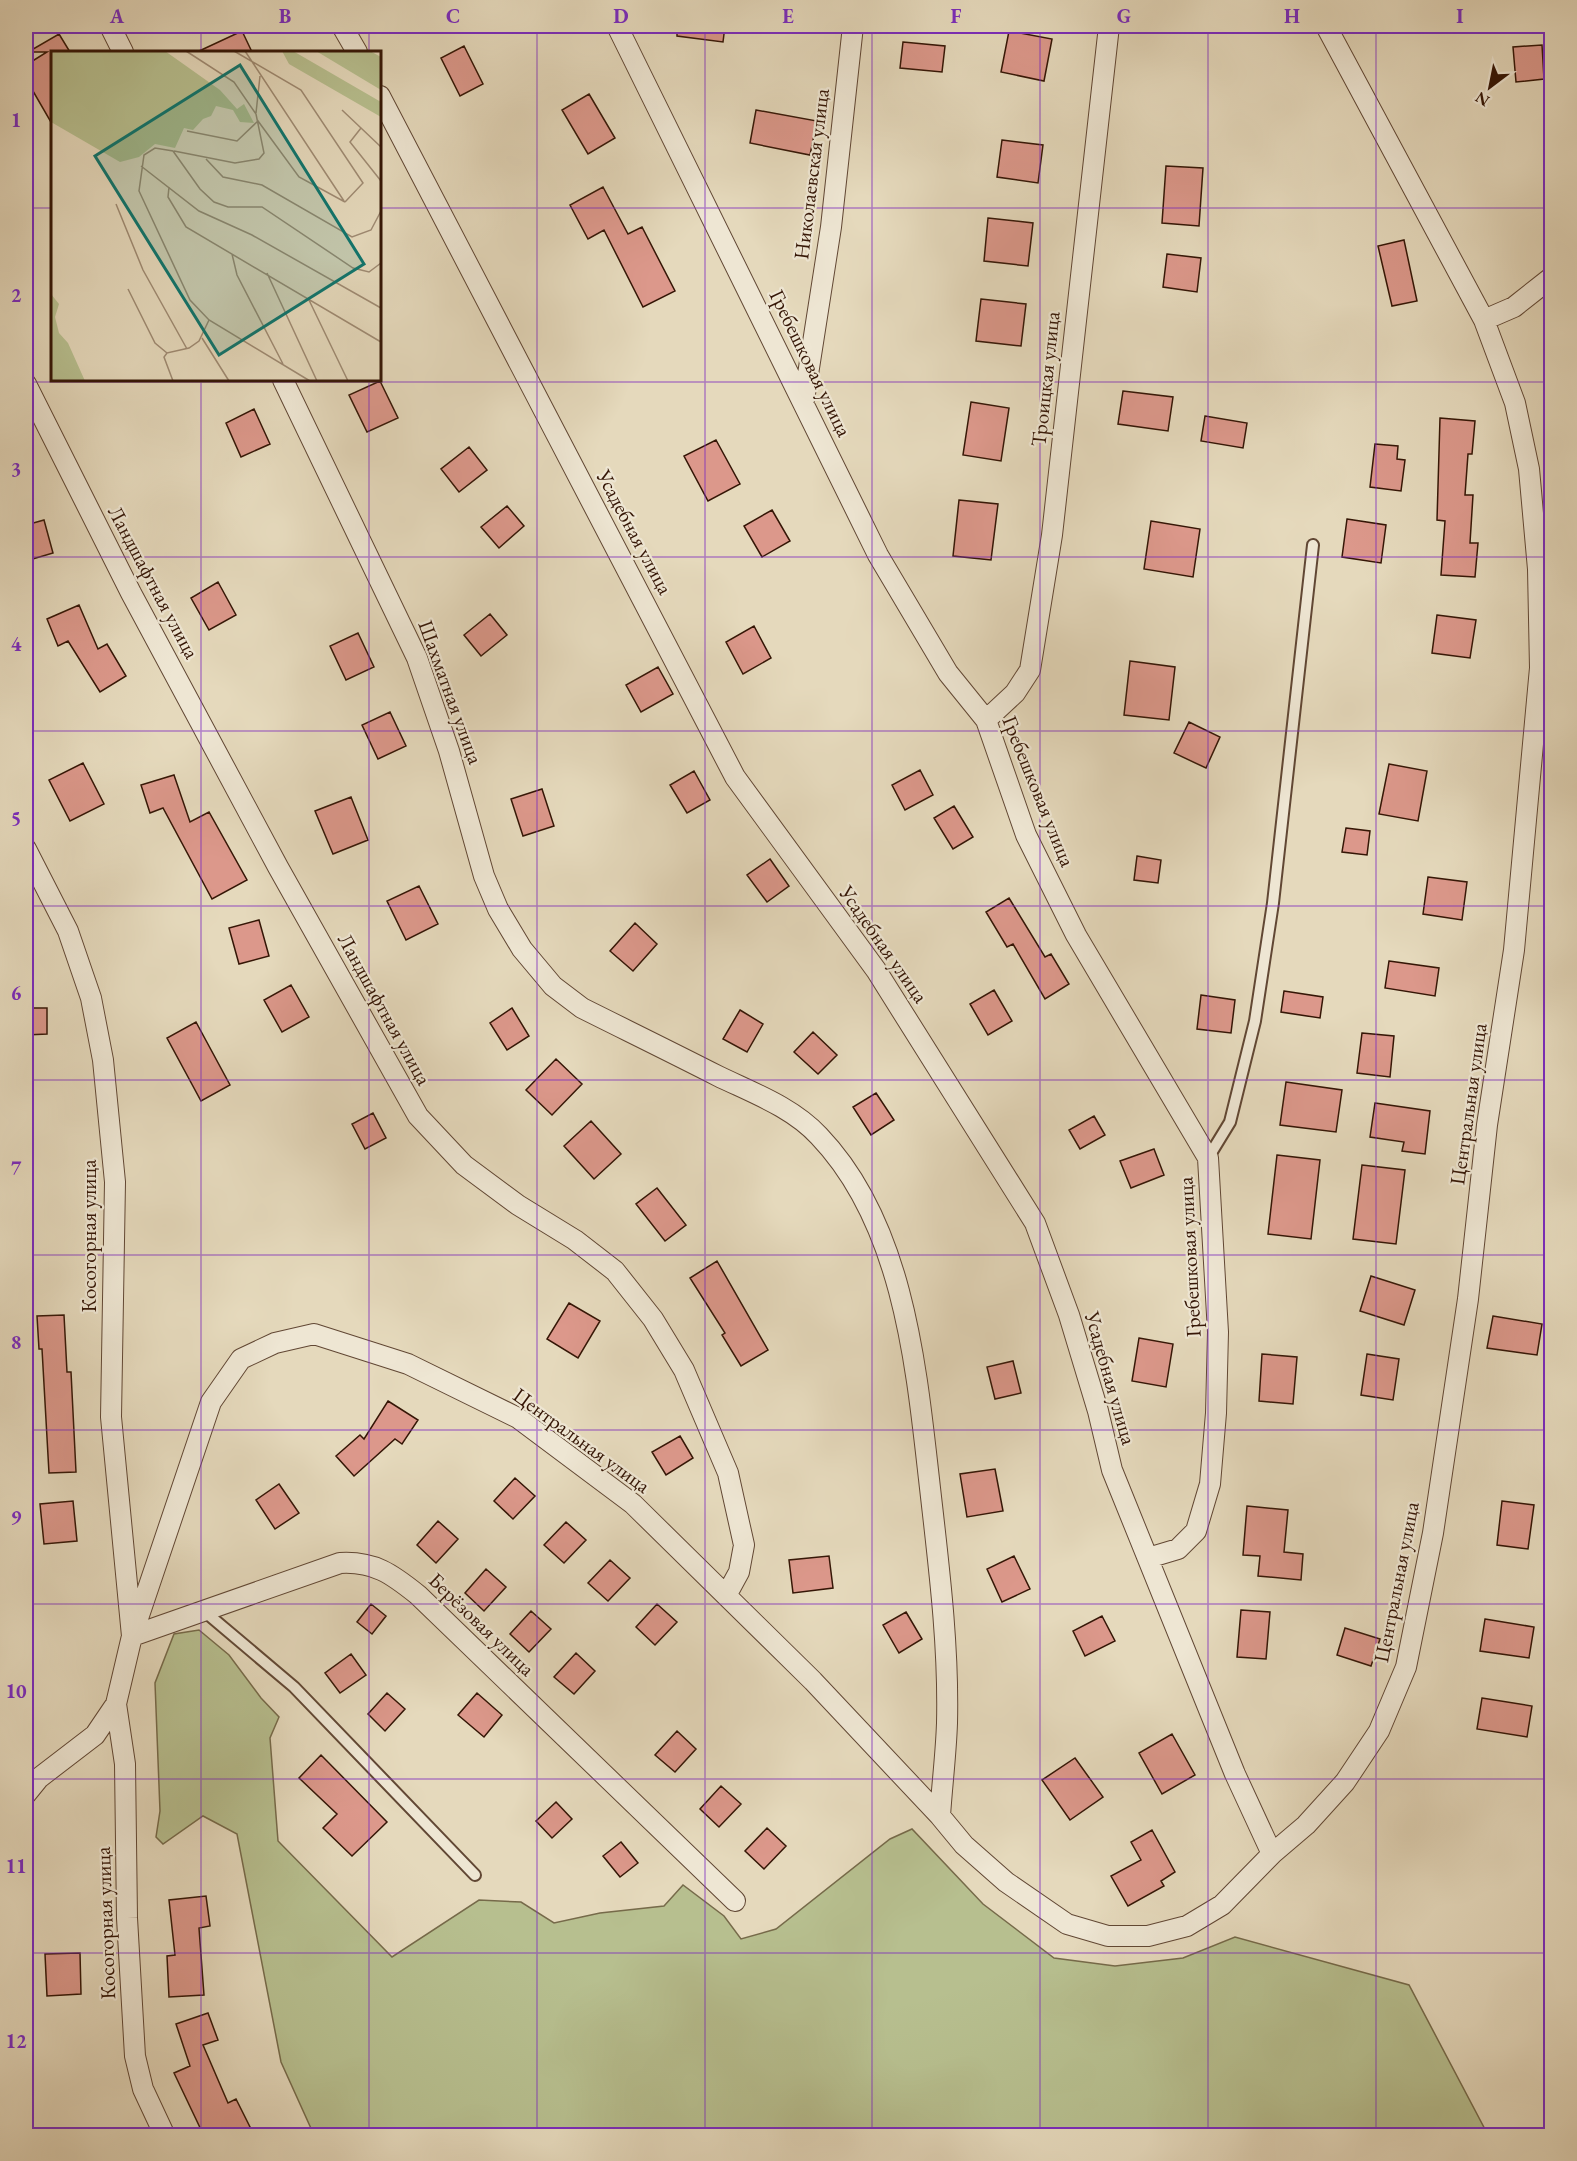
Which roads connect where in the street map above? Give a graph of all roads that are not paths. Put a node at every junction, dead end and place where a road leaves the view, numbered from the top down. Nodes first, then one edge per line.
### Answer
1 (110, 26) edge
2 (342, 26) edge
3 (617, 26) edge
4 (853, 26) edge
5 (1109, 26) edge
6 (1326, 26) edge
7 (122, 51) edge
8 (356, 51) edge
9 (381, 98) edge
10 (1551, 277) edge
11 (1484, 320) junction
12 (283, 381) edge
13 (26, 384) edge
14 (804, 400) junction
15 (1313, 545) dead end
16 (986, 720) junction
17 (26, 849) edge
18 (1208, 1158) junction
19 (1148, 1557) junction
20 (727, 1594) junction
21 (204, 1611) junction
22 (132, 1636) junction
23 (116, 1704) junction
24 (26, 1794) edge
25 (940, 1816) junction
26 (1272, 1854) junction
27 (475, 1875) dead end
28 (735, 1901) dead end
29 (165, 2136) edge

1 - 7 street
2 - 8 street
3 - 14 street, Гребешковая улица
4 - 14 street, Николаевская улица
5 - 16 street, Троицкая улица
6 - 11 street, Центральная улица
9 - 19 street, Усадебная улица
10 - 11 street
11 - 26 street, Центральная улица
12 - 25 street, Шахматная улица
13 - 20 street, Ландшафтная улица
14 - 16 street, Гребешковая улица
15 - 18 lane
16 - 18 street, Гребешковая улица
17 - 22 street, Косогорная улица
18 - 19 street, Гребешковая улица
19 - 26 street, Усадебная улица
20 - 22 street, Центральная улица
20 - 25 street, Центральная улица
21 - 22 street, Берёзовая улица
21 - 27 lane
21 - 28 street, Берёзовая улица
22 - 23 street, Центральная улица
23 - 24 street
23 - 29 street, Косогорная улица
25 - 26 street, Центральная улица

